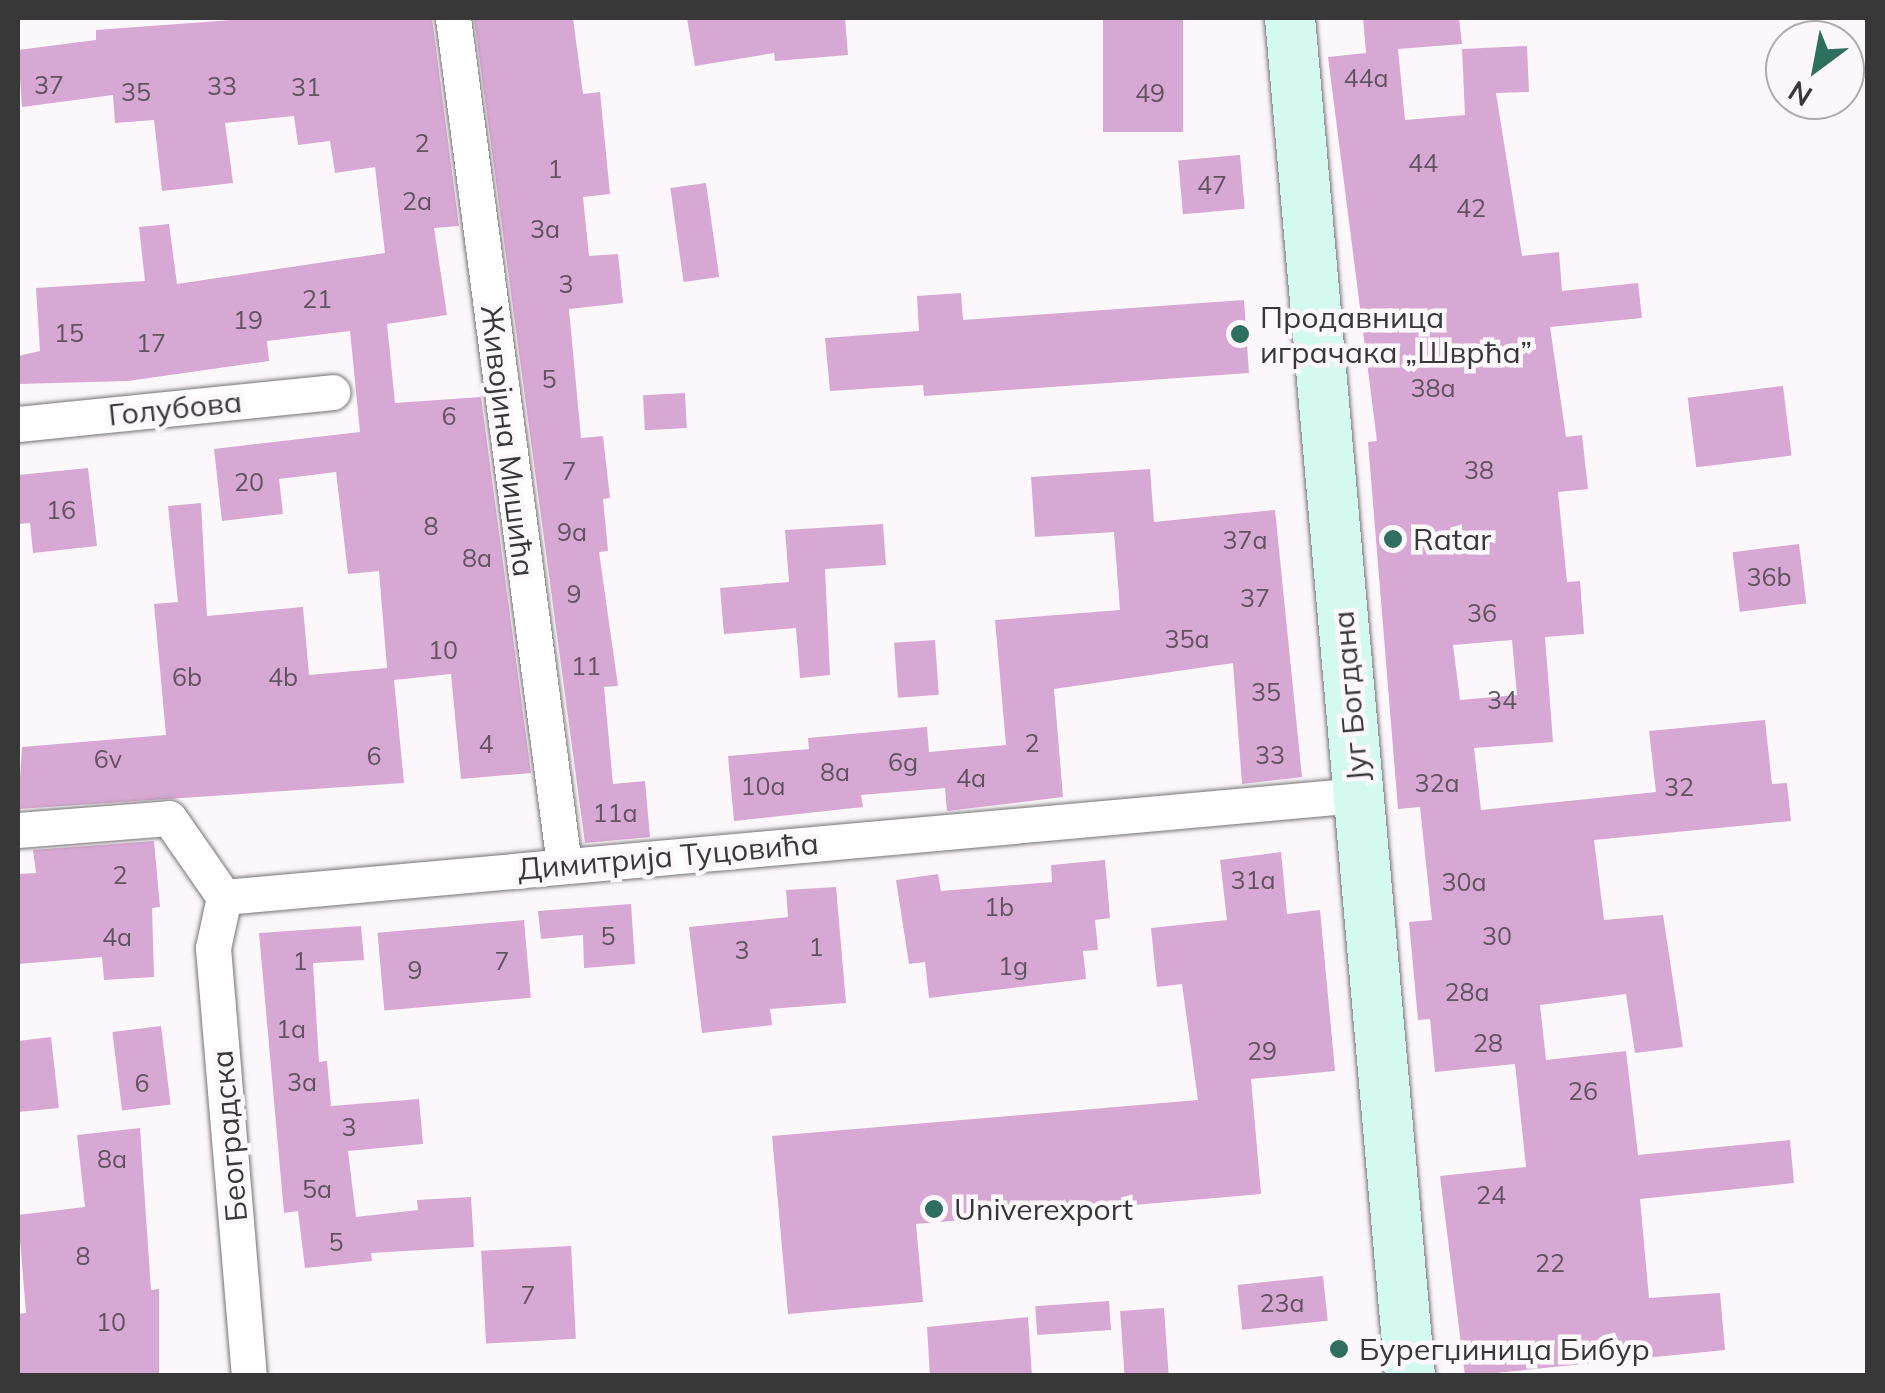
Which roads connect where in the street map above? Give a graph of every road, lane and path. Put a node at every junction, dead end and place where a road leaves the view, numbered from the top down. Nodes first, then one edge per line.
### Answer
1 (453, 18) edge
2 (1290, 18) edge
3 (332, 392) dead end
4 (18, 424) edge
5 (1359, 796) junction
6 (18, 830) edge
7 (564, 864) junction
8 (224, 898) junction
9 (248, 1376) edge
10 (1410, 1376) edge

1 - 7 street, Живојина Мишића
2 - 5 street, Југ Богдана
3 - 4 street, Голубова
5 - 7 street, Димитрија Туцовића
5 - 10 street, Југ Богдана
6 - 8 street
7 - 8 street, Димитрија Туцовића
8 - 9 street, Београдска

